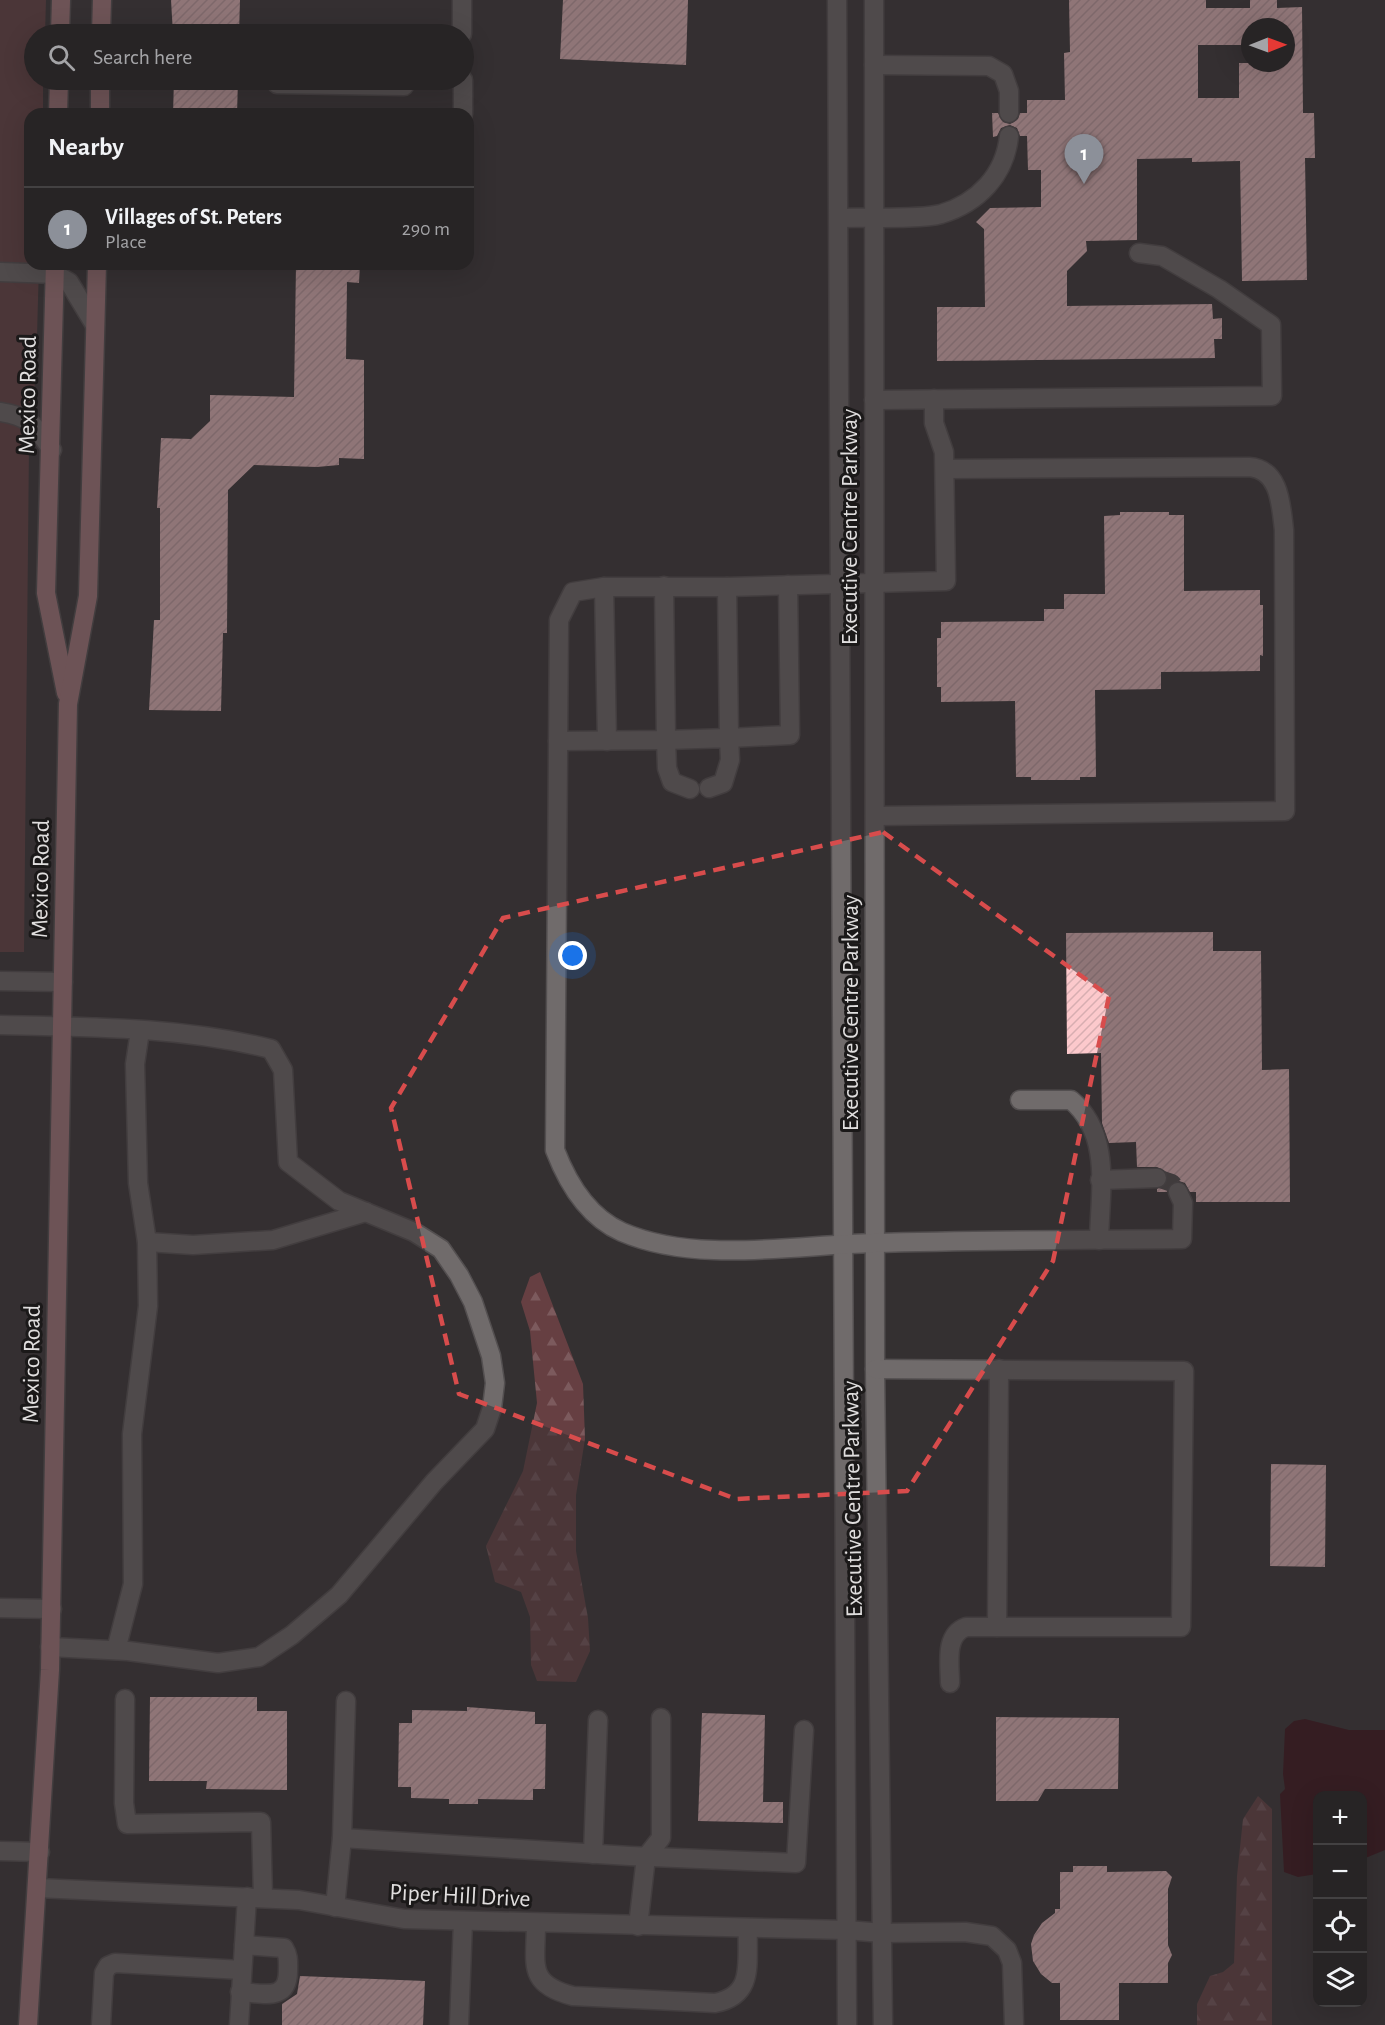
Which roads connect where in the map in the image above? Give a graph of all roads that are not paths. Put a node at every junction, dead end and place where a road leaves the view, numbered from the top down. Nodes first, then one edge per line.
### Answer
1 (61, 0) edge
2 (102, 0) edge
3 (462, 0) edge
4 (837, 0) edge
5 (874, 0) edge
6 (60, 24) edge
7 (101, 24) edge
8 (462, 24) edge
9 (874, 65) junction
10 (59, 90) edge
11 (100, 90) edge
12 (463, 90) edge
13 (58, 108) edge
14 (100, 108) edge
15 (463, 108) edge
16 (1009, 113) dead end
17 (1009, 136) dead end
18 (874, 217) junction
19 (839, 218) junction
20 (1138, 253) dead end
21 (37, 270) edge
22 (55, 270) edge
23 (56, 270) edge
24 (96, 270) edge
25 (0, 272) edge
26 (95, 325) junction
27 (934, 399) junction
28 (874, 400) junction
29 (0, 412) edge
30 (52, 450) junction
31 (945, 469) junction
32 (874, 582) junction
33 (841, 583) junction
34 (788, 585) junction
35 (604, 586) junction
36 (664, 586) junction
37 (727, 587) junction
38 (68, 704) junction
39 (729, 738) junction
40 (666, 740) junction
41 (558, 741) junction
42 (607, 741) junction
43 (709, 788) dead end
44 (690, 789) dead end
45 (875, 816) junction
46 (0, 981) edge
47 (63, 982) junction
48 (0, 1025) edge
49 (61, 1027) junction
50 (140, 1031) junction
51 (1020, 1100) dead end
52 (1157, 1178) tunnel mouth
53 (1100, 1180) junction
54 (1178, 1192) dead end
55 (366, 1212) junction
56 (1099, 1240) junction
57 (147, 1242) junction
58 (875, 1243) junction
59 (843, 1244) junction
60 (875, 1369) junction
61 (999, 1370) junction
62 (0, 1608) edge
63 (52, 1609) junction
64 (997, 1627) junction
65 (50, 1647) junction
66 (116, 1650) junction
67 (950, 1683) dead end
68 (125, 1699) dead end
69 (346, 1701) dead end
70 (661, 1718) dead end
71 (598, 1720) dead end
72 (804, 1730) dead end
73 (342, 1838) junction
74 (0, 1851) edge
75 (40, 1852) junction
76 (593, 1854) junction
77 (646, 1857) junction
78 (38, 1888) junction
79 (255, 1897) junction
80 (335, 1907) junction
81 (463, 1921) junction
82 (536, 1923) junction
83 (638, 1926) junction
84 (748, 1928) junction
85 (847, 1930) junction
86 (882, 1933) junction
87 (244, 1945) junction
88 (242, 1970) junction
89 (240, 1992) junction
90 (28, 2025) edge
91 (101, 2025) edge
92 (239, 2025) edge
93 (459, 2025) edge
94 (847, 2025) edge
95 (883, 2025) edge
96 (1014, 2025) edge

1 - 6 main road
2 - 7 main road
3 - 8 street
4 - 19 street, Executive Centre Parkway
5 - 9 street, Executive Centre Parkway
9 - 16 street
9 - 18 street, Executive Centre Parkway
10 - 13 main road
11 - 14 main road
12 - 15 street
17 - 18 street
18 - 19 street
18 - 28 street, Executive Centre Parkway
19 - 33 street, Executive Centre Parkway
20 - 27 street
21 - 25 street
22 - 30 main road, Mexico Road
23 - 26 street
24 - 26 main road, Mexico Road
26 - 38 main road, Mexico Road
27 - 28 street
27 - 31 street
28 - 32 street, Executive Centre Parkway
29 - 30 street
30 - 38 main road, Mexico Road
31 - 32 street
31 - 45 street
32 - 33 street
32 - 45 street, Executive Centre Parkway
33 - 34 street
33 - 59 street, Executive Centre Parkway
34 - 37 street
34 - 39 street
35 - 36 street
35 - 41 street
35 - 42 street
36 - 37 street
36 - 40 street
37 - 39 street
38 - 47 main road, Mexico Road
39 - 40 street
39 - 43 street
40 - 42 street
40 - 44 street
41 - 42 street
41 - 59 street
45 - 58 street, Executive Centre Parkway
46 - 47 street
47 - 49 main road, Mexico Road
48 - 49 street
49 - 50 street
49 - 63 main road, Mexico Road
50 - 55 street
50 - 57 street
51 - 53 street
52 - 53 street
53 - 56 street
54 - 56 street
55 - 57 street
55 - 66 street
56 - 58 street
57 - 66 street
58 - 59 street
58 - 60 street, Executive Centre Parkway
59 - 85 street, Executive Centre Parkway
60 - 61 street
60 - 86 street, Executive Centre Parkway
61 - 64 street
61 - 64 street
62 - 63 street
63 - 65 main road, Mexico Road
64 - 67 street
65 - 66 street
65 - 75 main road, Mexico Road
68 - 79 street
69 - 73 street
70 - 77 street
71 - 76 street
72 - 77 street
73 - 76 street
73 - 80 street
74 - 75 street
75 - 78 main road, Mexico Road
76 - 77 street
77 - 83 street
78 - 79 street, Piper Hill Drive
78 - 90 main road, Mexico Road
79 - 80 street, Piper Hill Drive
79 - 87 street
80 - 81 street, Piper Hill Drive
81 - 82 street, Piper Hill Drive
81 - 93 street
82 - 83 street, Piper Hill Drive
82 - 84 street
83 - 84 street, Piper Hill Drive
84 - 85 street, Piper Hill Drive
85 - 86 street, Piper Hill Drive
85 - 94 street, Executive Centre Parkway
86 - 95 street, Executive Centre Parkway
86 - 96 street, Piper Hill Drive
87 - 88 street
87 - 89 street
88 - 89 street
88 - 91 street
89 - 92 street

